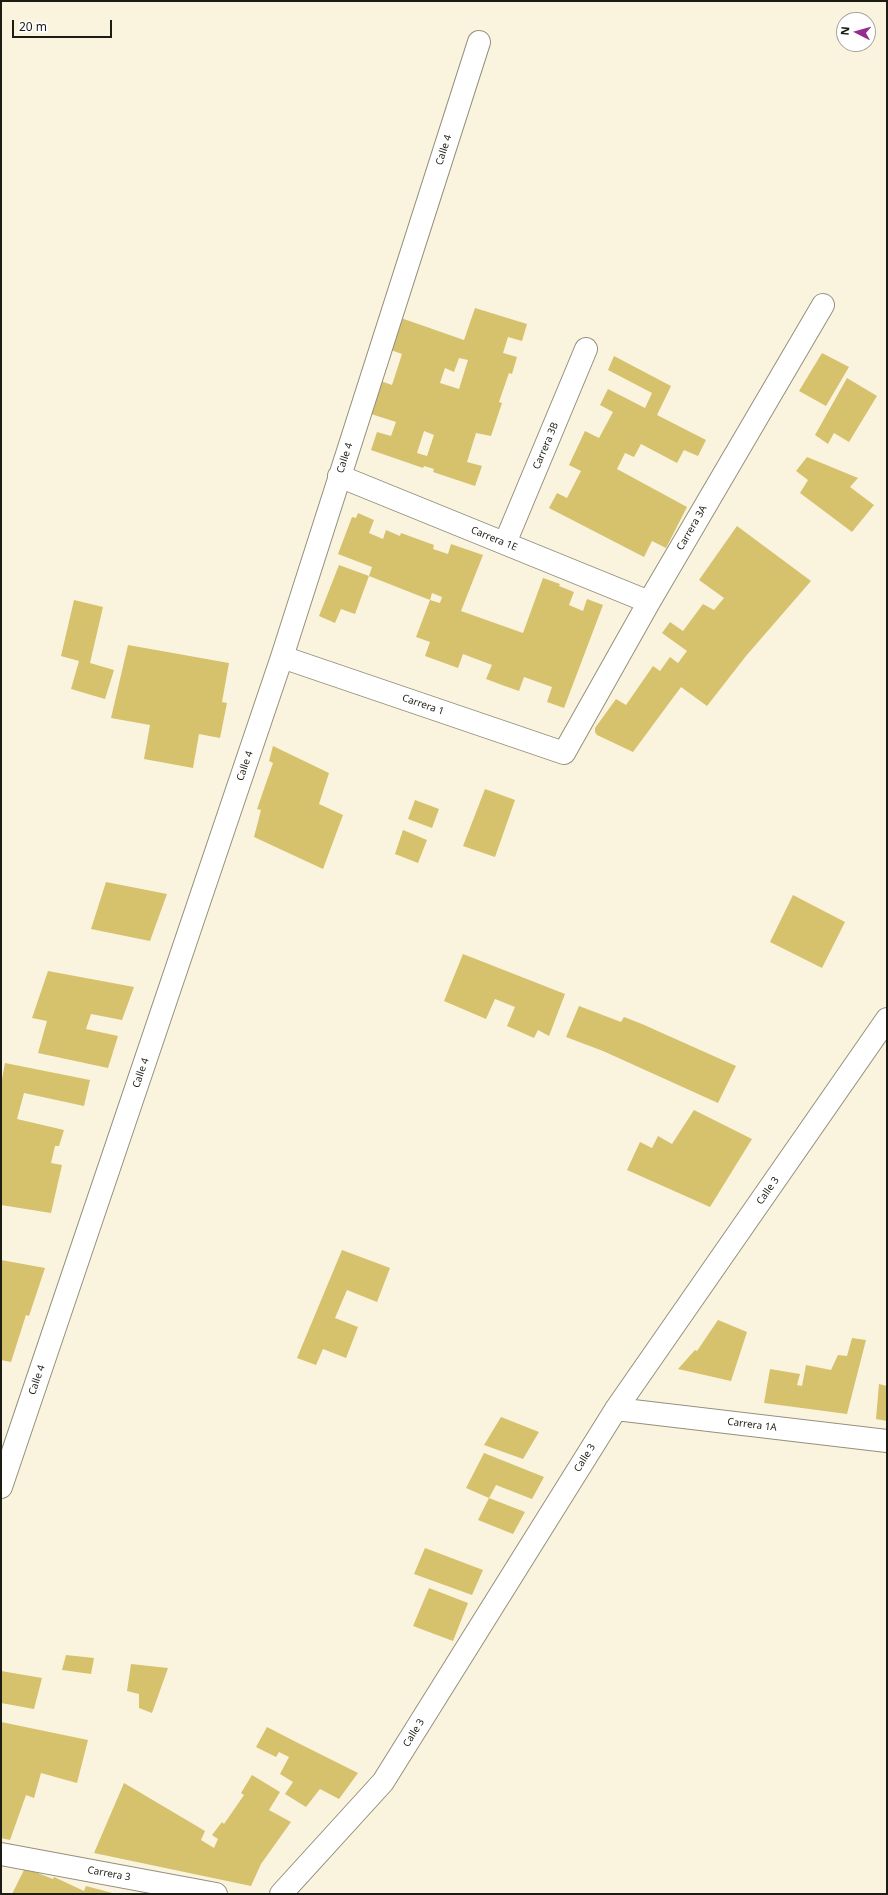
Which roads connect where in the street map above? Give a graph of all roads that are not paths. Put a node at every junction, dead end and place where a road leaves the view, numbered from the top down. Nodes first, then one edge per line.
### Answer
1 (479, 42) dead end
2 (823, 305) dead end
3 (586, 349) dead end
4 (339, 476) junction
5 (505, 543) junction
6 (649, 602) junction
7 (282, 657) junction
8 (564, 753) joint
9 (887, 1019) edge
10 (616, 1409) junction
11 (887, 1440) edge
12 (1, 1487) edge
13 (1, 1854) edge
14 (216, 1894) edge
15 (282, 1894) edge

1 - 4 street, Calle 4
2 - 6 street, Carrera 3A
3 - 5 street, Carrera 3B
4 - 5 street, Carrera 1E
4 - 7 street, Calle 4
5 - 6 street, Carrera 1E
6 - 8 street, Carrera 3A
7 - 8 street, Carrera 1
7 - 12 street, Calle 4
9 - 10 street, Calle 3
10 - 11 street, Carrera 1A
10 - 15 street, Calle 3
13 - 14 street, Carrera 3

